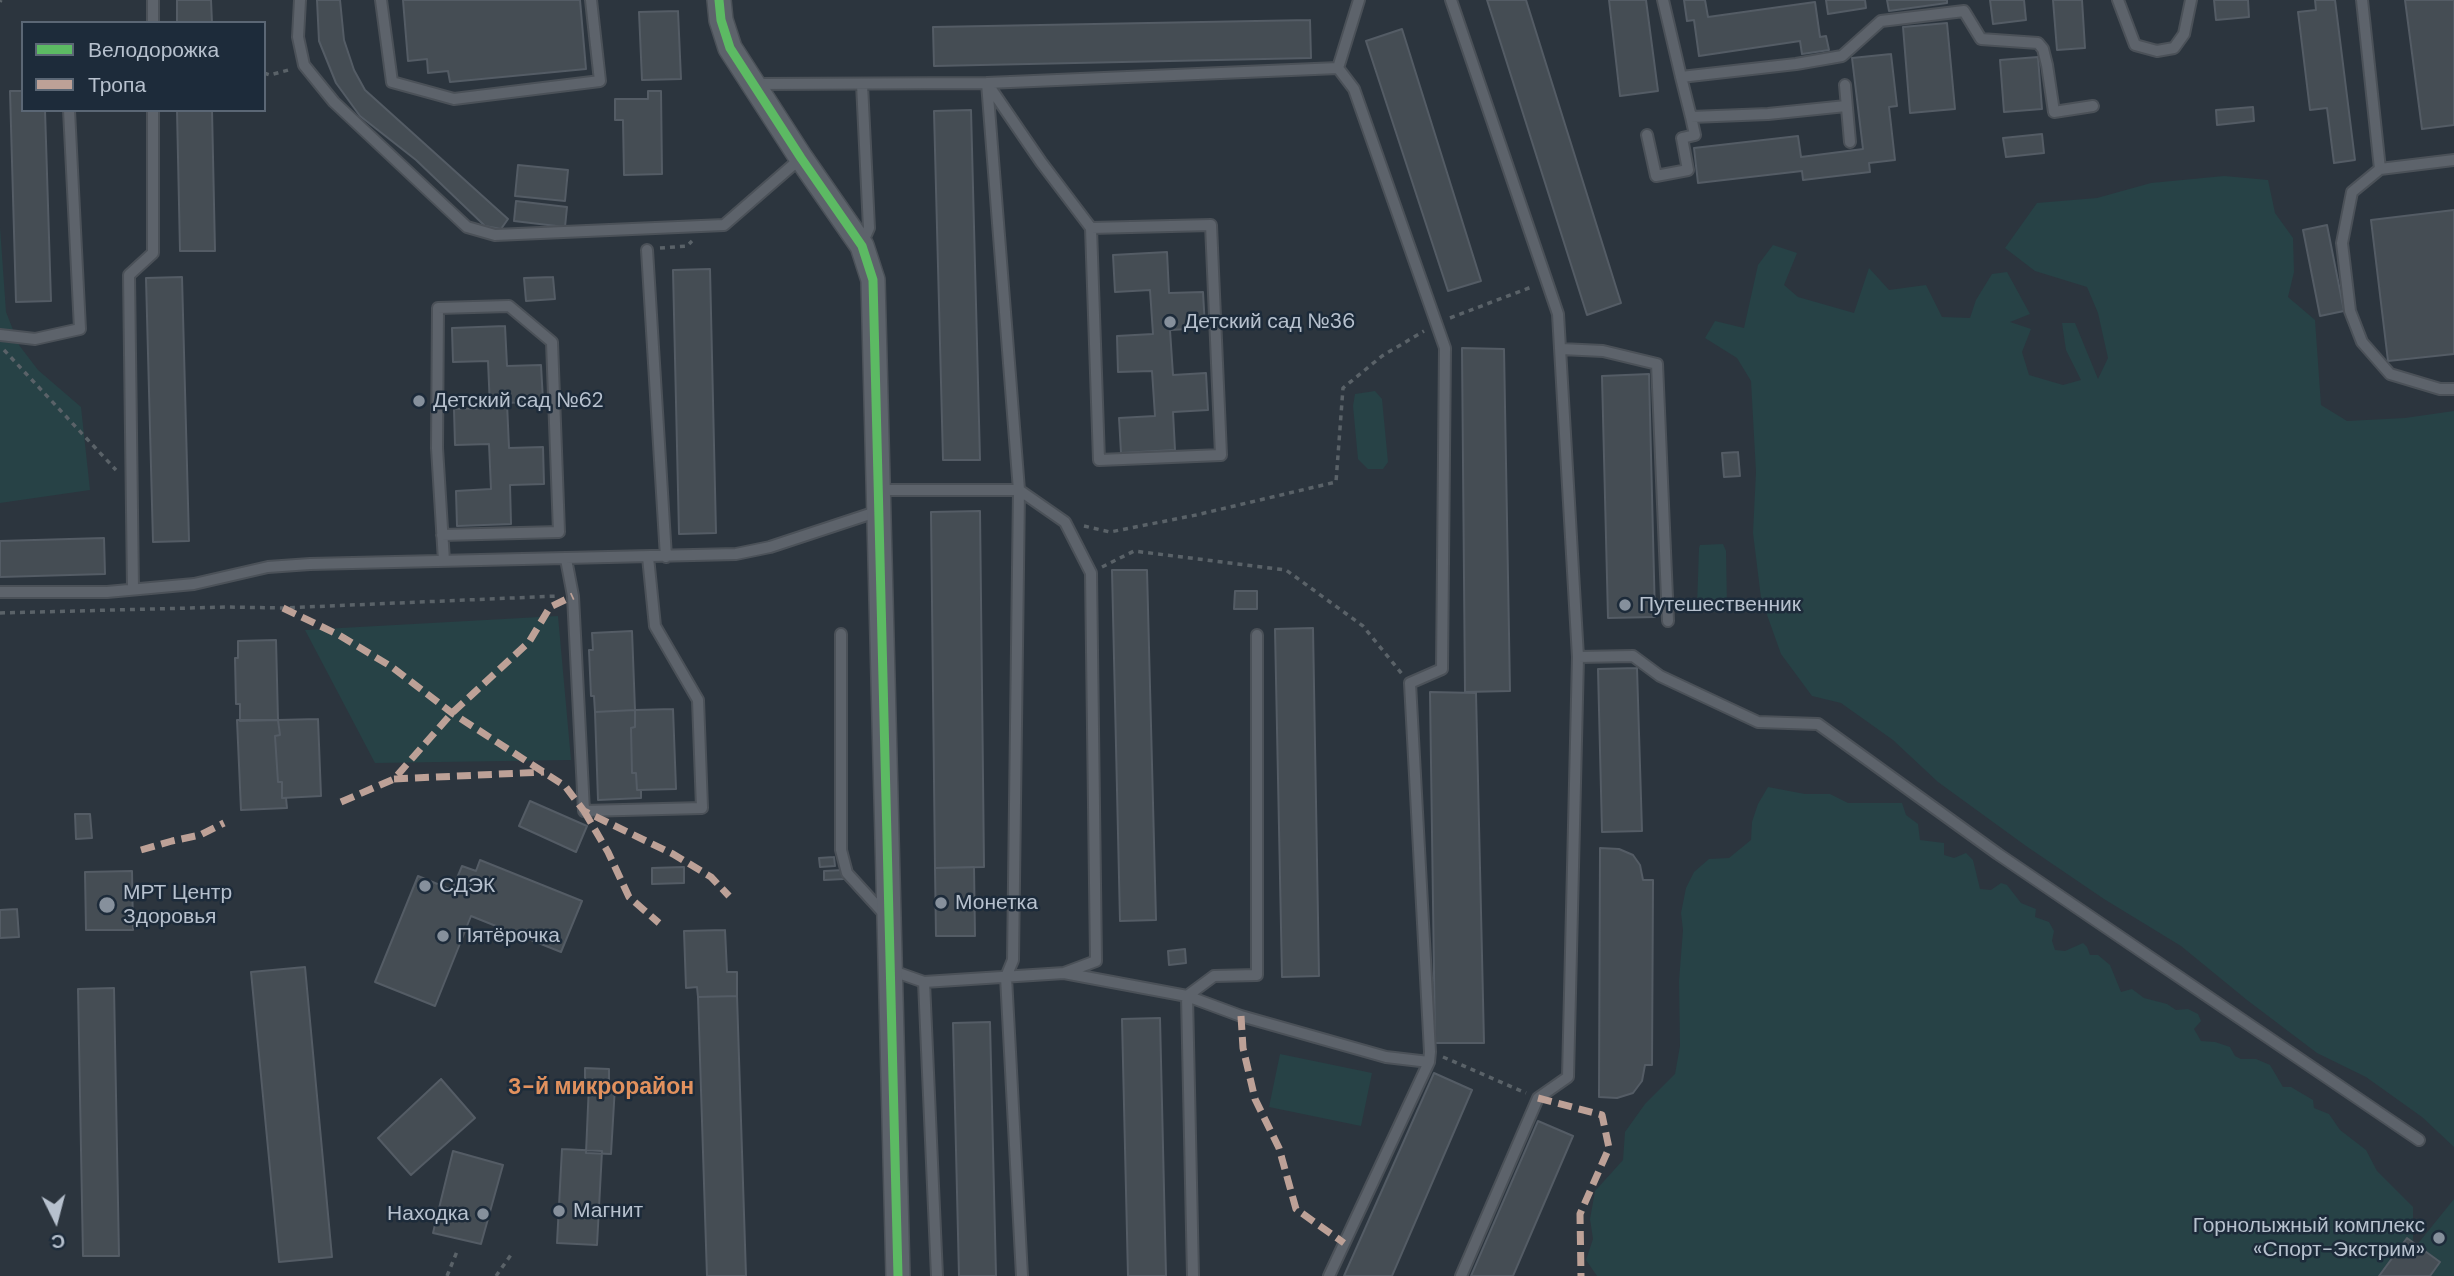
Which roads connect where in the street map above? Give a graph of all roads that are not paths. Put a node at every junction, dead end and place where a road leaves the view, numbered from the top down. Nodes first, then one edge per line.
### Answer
1 (153, 0) edge
2 (300, 0) edge
3 (382, 0) edge
4 (591, 0) edge
5 (719, 0) edge
6 (1359, 0) edge
7 (1451, 0) edge
8 (1663, 0) edge
9 (2118, 0) edge
10 (2191, 0) edge
11 (2362, 0) edge
12 (153, 21) edge
13 (1338, 68) junction
14 (1681, 77) junction
15 (987, 83) junction
16 (754, 84) junction
17 (862, 84) junction
18 (1845, 85) dead end
19 (1846, 106) junction
20 (2093, 106) dead end
21 (69, 112) edge
22 (153, 112) edge
23 (1691, 117) junction
24 (1647, 135) dead end
25 (1850, 142) dead end
26 (801, 158) junction
27 (2454, 160) edge
28 (2380, 169) junction
29 (1091, 228) junction
30 (862, 246) junction
31 (647, 250) dead end
32 (0, 335) edge
33 (1561, 349) junction
34 (2454, 389) edge
35 (1019, 490) junction
36 (878, 501) junction
37 (442, 535) junction
38 (648, 557) junction
39 (666, 557) junction
40 (566, 559) junction
41 (444, 561) junction
42 (134, 589) junction
43 (0, 592) edge
44 (1668, 621) dead end
45 (841, 634) dead end
46 (1257, 635) dead end
47 (1578, 657) junction
48 (889, 919) junction
49 (890, 970) junction
50 (1065, 972) junction
51 (1006, 977) junction
52 (924, 982) junction
53 (1188, 996) junction
54 (1429, 1057) junction
55 (2419, 1140) dead end
56 (898, 1276) edge
57 (937, 1276) edge
58 (1022, 1276) edge
59 (1193, 1276) edge
60 (1329, 1276) edge
61 (1461, 1276) edge

1 - 12 lane
2 - 26 lane
3 - 4 lane
5 - 16 street
6 - 13 lane
7 - 33 lane
8 - 14 lane
9 - 10 lane
11 - 28 lane
13 - 15 lane
13 - 54 lane
14 - 20 lane
14 - 23 lane
15 - 17 lane
15 - 29 lane
15 - 35 lane
16 - 17 lane
16 - 26 street
17 - 30 lane
18 - 19 lane
19 - 23 lane
19 - 25 lane
21 - 32 lane
22 - 42 lane
23 - 24 lane
26 - 30 street
27 - 28 lane
28 - 34 lane
29 - 29 lane
30 - 36 street
31 - 39 lane
33 - 44 lane
33 - 47 lane
35 - 36 lane
35 - 50 lane
35 - 51 lane
36 - 39 lane
36 - 48 street
37 - 37 lane
37 - 41 lane
38 - 39 lane
38 - 40 lane
38 - 40 lane
40 - 41 lane
41 - 42 lane
42 - 43 lane
45 - 48 lane
46 - 53 lane
47 - 55 lane
47 - 61 lane
48 - 49 street
49 - 52 lane
49 - 56 street
50 - 51 lane
50 - 53 lane
51 - 52 lane
51 - 58 lane
52 - 57 lane
53 - 54 lane
53 - 59 lane
54 - 60 lane

